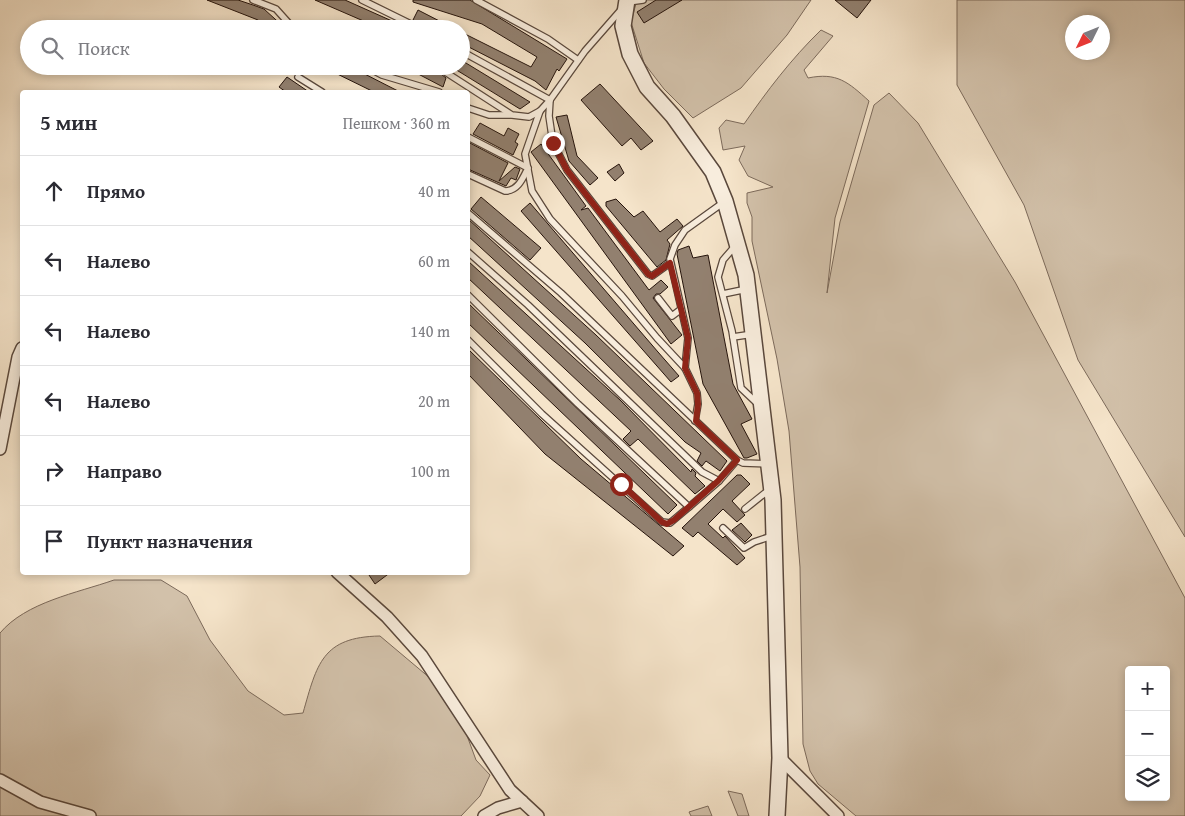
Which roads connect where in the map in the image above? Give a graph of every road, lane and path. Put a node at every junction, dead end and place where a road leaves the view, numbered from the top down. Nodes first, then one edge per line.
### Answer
1 (253, 0) edge
2 (362, 0) edge
3 (476, 0) edge
4 (643, 0) edge
5 (627, 1) edge
6 (286, 20) edge
7 (403, 20) edge
8 (470, 56) edge
9 (578, 60) junction
10 (382, 75) edge
11 (450, 75) edge
12 (298, 77) dead end
13 (319, 90) edge
14 (432, 90) edge
15 (550, 100) junction
16 (470, 110) edge
17 (540, 111) junction
18 (512, 115) junction
19 (470, 138) edge
20 (528, 168) junction
21 (470, 175) edge
22 (725, 201) junction
23 (470, 215) edge
24 (737, 244) junction
25 (470, 254) edge
26 (670, 263) junction
27 (748, 289) junction
28 (723, 294) junction
29 (470, 297) edge
30 (658, 298) dead end
31 (680, 310) junction
32 (753, 334) junction
33 (733, 337) junction
34 (470, 342) edge
35 (20, 352) edge
36 (685, 368) junction
37 (762, 407) junction
38 (696, 421) junction
39 (0, 450) edge
40 (737, 460) junction
41 (769, 464) junction
42 (718, 481) junction
43 (771, 488) junction
44 (690, 507) junction
45 (745, 509) dead end
46 (724, 528) dead end
47 (774, 536) junction
48 (341, 575) edge
49 (780, 758) junction
50 (0, 780) edge
51 (522, 801) junction
52 (90, 816) edge
53 (484, 816) edge
54 (538, 816) edge
55 (777, 816) edge
56 (838, 816) edge

1 - 6 lane
2 - 7 lane
3 - 9 lane
4 - 5 lane
5 - 9 lane
5 - 22 street
8 - 15 lane
9 - 15 lane
10 - 14 lane
11 - 18 lane
12 - 13 lane
15 - 17 lane
15 - 26 lane
16 - 18 lane
17 - 18 lane
17 - 20 lane
19 - 20 lane
20 - 21 lane
20 - 36 lane
22 - 24 street
22 - 26 lane
23 - 38 lane
24 - 27 street
24 - 28 lane
25 - 42 lane
26 - 31 lane
27 - 28 lane
27 - 32 street
28 - 33 lane
29 - 44 lane
30 - 31 lane
31 - 36 lane
32 - 33 lane
32 - 37 street
33 - 37 lane
34 - 44 lane
35 - 39 street
36 - 38 lane
37 - 41 street
38 - 40 lane
40 - 41 lane
40 - 42 lane
41 - 43 street
42 - 44 lane
43 - 45 lane
43 - 47 street
46 - 47 lane
47 - 49 street
48 - 51 street
49 - 55 street
49 - 56 street
50 - 52 street
51 - 53 street
51 - 54 street

